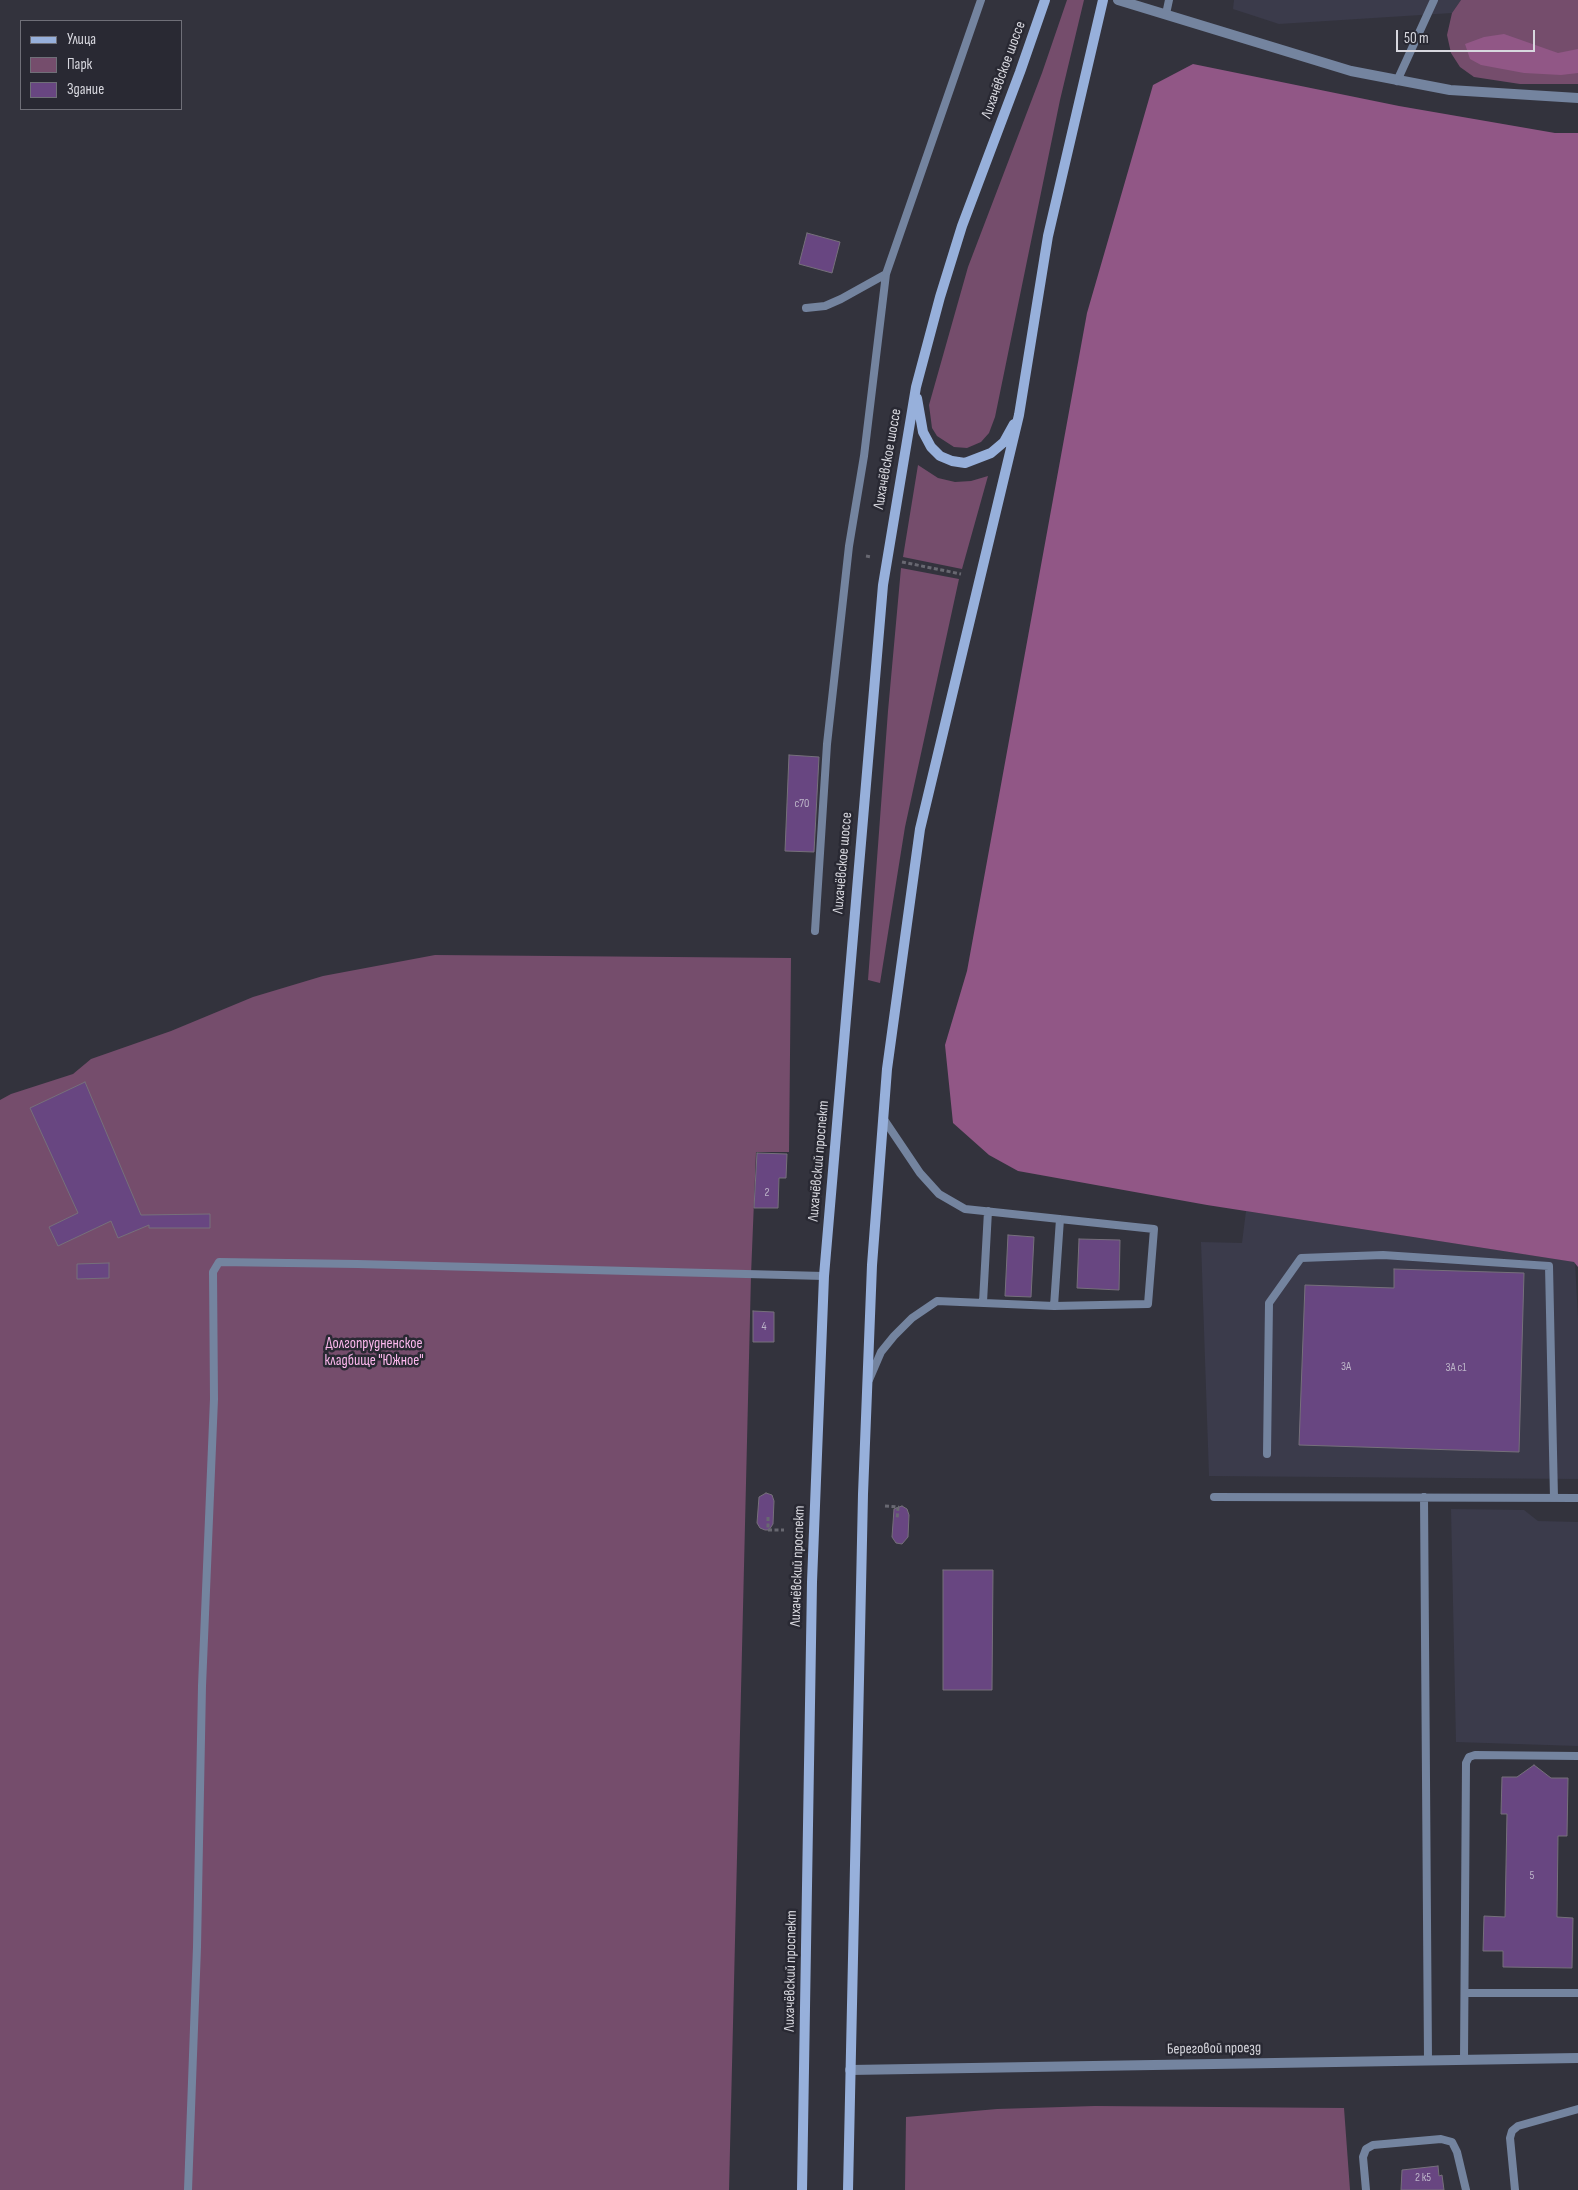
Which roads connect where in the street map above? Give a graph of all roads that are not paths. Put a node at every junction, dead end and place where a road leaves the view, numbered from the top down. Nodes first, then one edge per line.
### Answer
1 (981, 0) edge
2 (1045, 0) edge
3 (1103, 0) edge
4 (1118, 0) edge
5 (1168, 0) edge
6 (1434, 0) edge
7 (1166, 14) junction
8 (1397, 81) junction
9 (1578, 98) edge
10 (886, 274) junction
11 (806, 308) dead end
12 (916, 387) junction
13 (1019, 415) junction
14 (815, 931) dead end
15 (851, 944) joint
16 (883, 1118) junction
17 (988, 1211) junction
18 (1060, 1219) junction
19 (824, 1276) junction
20 (983, 1302) junction
21 (1054, 1306) junction
22 (869, 1382) junction
23 (1267, 1454) dead end
24 (1214, 1497) dead end
25 (1424, 1497) junction
26 (1554, 1498) junction
27 (1578, 1498) edge
28 (1578, 1756) edge
29 (1464, 1993) junction
30 (1578, 1993) edge
31 (1578, 2058) edge
32 (1464, 2059) junction
33 (1428, 2060) junction
34 (850, 2070) junction
35 (1578, 2109) edge
36 (188, 2190) edge
37 (802, 2190) edge
38 (848, 2190) edge
39 (1366, 2190) edge
40 (1466, 2190) edge
41 (1515, 2190) edge

1 - 10 lane
2 - 12 main road, Лихачёвское шоссе
3 - 13 main road
4 - 7 street
5 - 7 lane
6 - 8 lane
7 - 8 street
8 - 9 street
10 - 11 lane
10 - 14 lane
12 - 13 main road
12 - 15 main road, Лихачёвское шоссе
13 - 16 main road
15 - 19 main road, Лихачёвский проспект
16 - 17 lane
16 - 22 main road
17 - 18 lane
17 - 20 lane
18 - 21 lane
18 - 21 lane
19 - 36 lane
19 - 37 main road, Лихачёвский проспект
20 - 21 lane
20 - 22 lane
22 - 34 main road
23 - 26 lane
24 - 25 lane
25 - 26 lane
25 - 33 lane
26 - 27 lane
28 - 29 lane
29 - 30 lane
29 - 32 lane
31 - 32 street, Береговой проезд
32 - 33 street, Береговой проезд
33 - 34 street, Береговой проезд
34 - 38 main road
35 - 41 lane
39 - 40 lane

